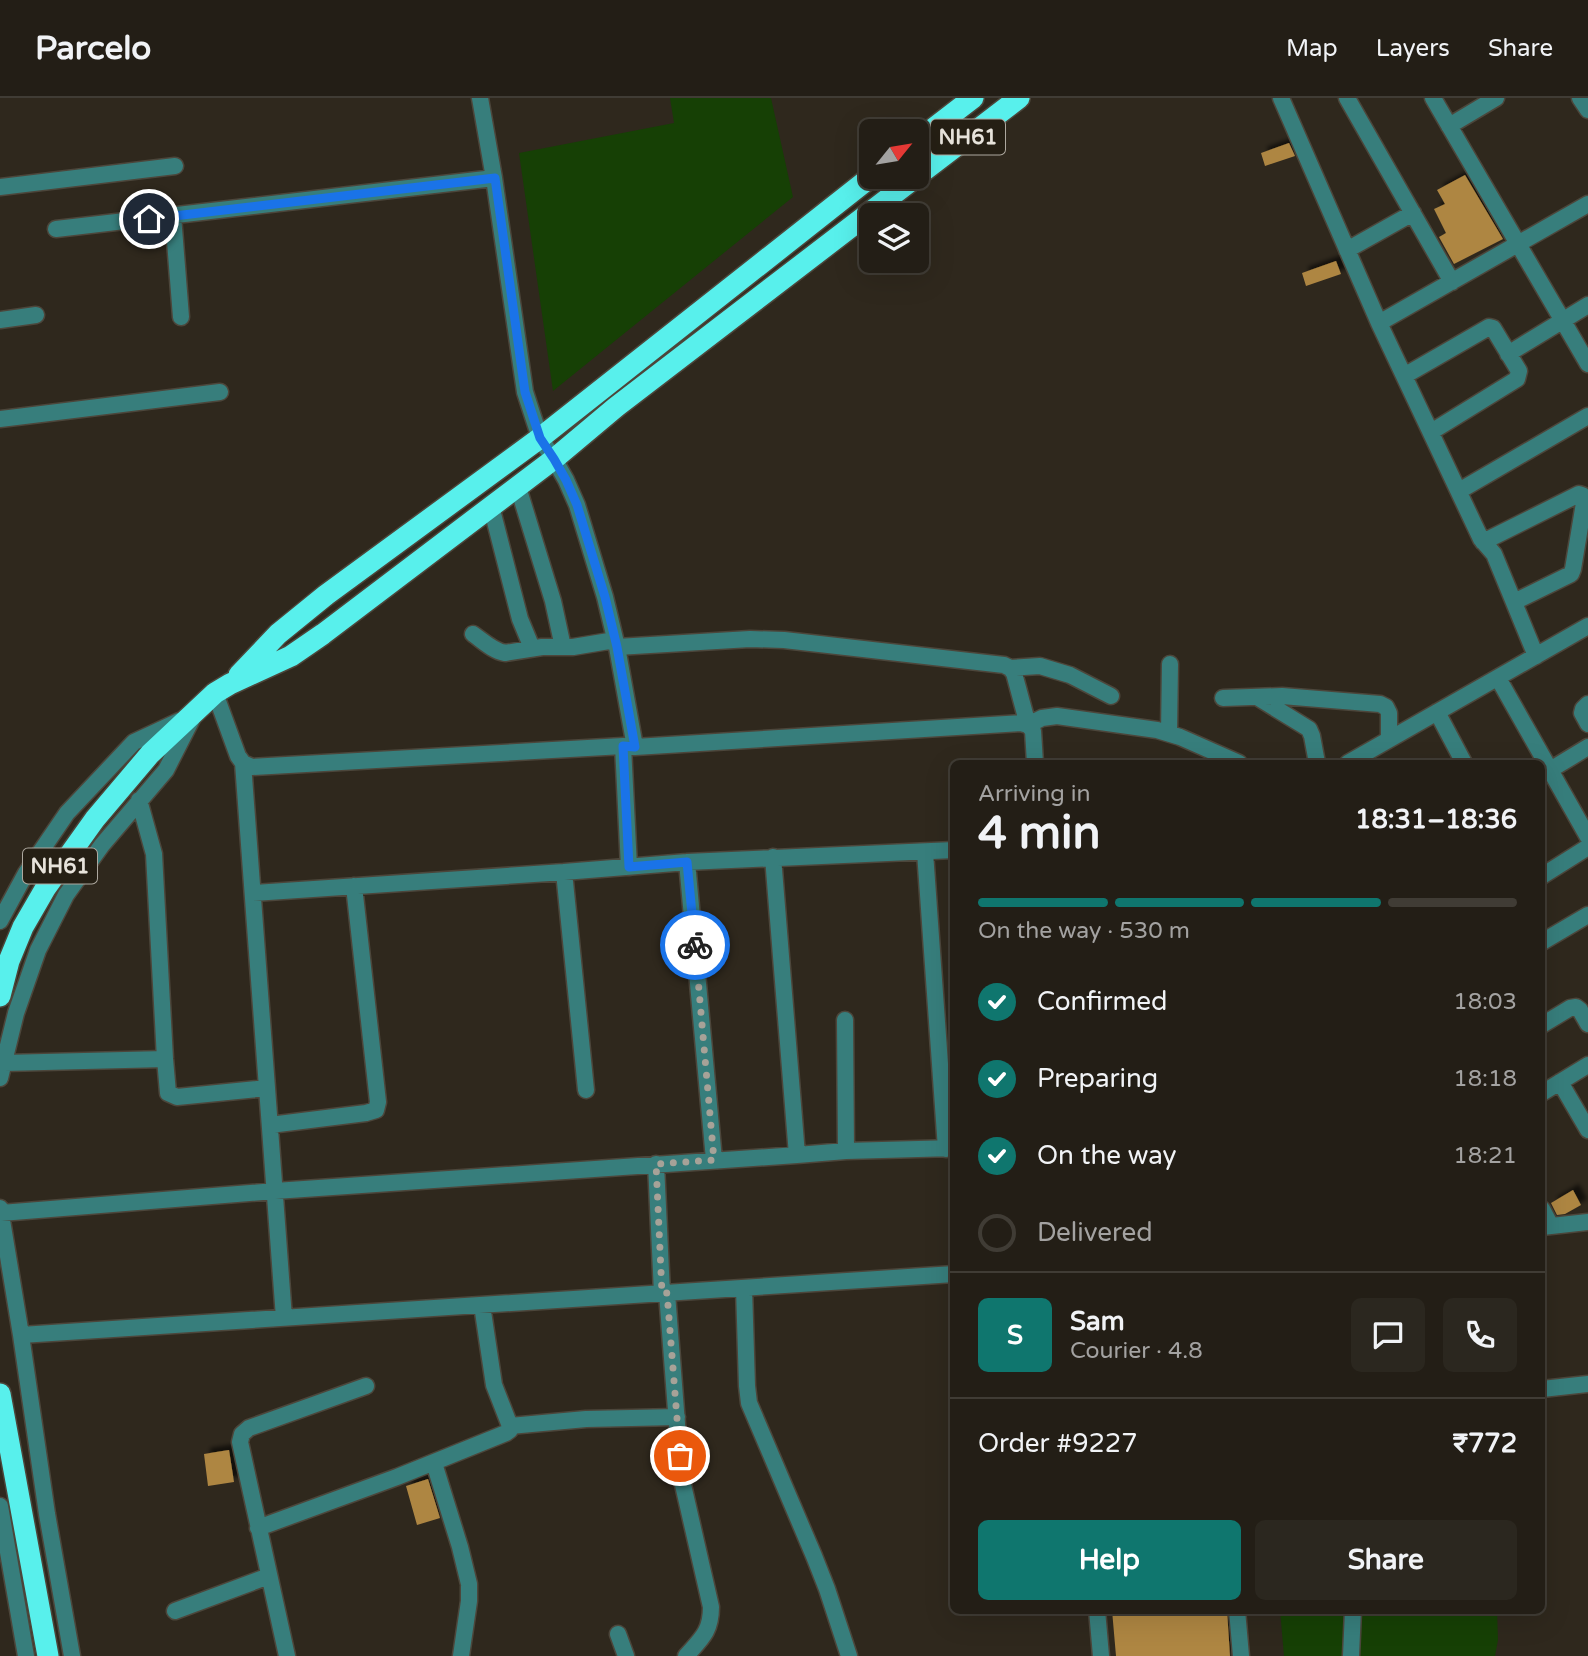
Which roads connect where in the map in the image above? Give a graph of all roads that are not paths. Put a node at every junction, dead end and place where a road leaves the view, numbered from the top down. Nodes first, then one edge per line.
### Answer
1 (480, 98) edge
2 (973, 98) edge
3 (1019, 98) edge
4 (1347, 98) edge
5 (1433, 98) edge
6 (1496, 98) edge
7 (1286, 100) edge
8 (1449, 126) junction
9 (929, 132) edge
10 (175, 166) dead end
11 (929, 166) edge
12 (495, 178) junction
13 (859, 186) edge
14 (0, 187) edge
15 (899, 189) edge
16 (1588, 204) edge
17 (1413, 213) junction
18 (173, 216) junction
19 (56, 229) dead end
20 (1518, 244) junction
21 (1347, 250) junction
22 (1452, 282) junction
23 (1588, 305) edge
24 (36, 315) dead end
25 (181, 317) dead end
26 (0, 320) edge
27 (1562, 320) junction
28 (1379, 323) junction
29 (1508, 354) junction
30 (1588, 363) edge
31 (1404, 376) junction
32 (220, 392) dead end
33 (1588, 416) edge
34 (0, 419) edge
35 (1431, 432) junction
36 (540, 438) junction
37 (554, 459) junction
38 (518, 487) junction
39 (1459, 492) junction
40 (492, 506) junction
41 (1483, 542) junction
42 (1514, 602) junction
43 (1588, 626) edge
44 (473, 634) dead end
45 (616, 644) junction
46 (564, 647) junction
47 (532, 648) junction
48 (1536, 656) junction
49 (1170, 664) dead end
50 (1010, 668) junction
51 (1498, 678) junction
52 (222, 688) junction
53 (1111, 696) dead end
54 (1257, 697) junction
55 (1223, 698) dead end
56 (1588, 704) edge
57 (1437, 712) junction
58 (194, 714) junction
59 (1588, 724) edge
60 (1028, 725) junction
61 (1169, 733) junction
62 (1389, 740) junction
63 (629, 746) junction
64 (1588, 747) edge
65 (1035, 760) edge
66 (1232, 760) edge
67 (1316, 760) edge
68 (1353, 760) edge
69 (1462, 760) edge
70 (1544, 760) edge
71 (1545, 761) edge
72 (243, 763) junction
73 (1550, 770) junction
74 (139, 800) junction
75 (1588, 837) edge
76 (1588, 848) edge
77 (950, 850) edge
78 (925, 852) junction
79 (773, 857) junction
80 (687, 862) junction
81 (629, 867) junction
82 (565, 872) junction
83 (1545, 874) edge
84 (354, 886) junction
85 (253, 893) junction
86 (1588, 915) edge
87 (0, 921) edge
88 (1545, 940) edge
89 (0, 996) edge
90 (845, 1020) dead end
91 (1545, 1023) edge
92 (1588, 1024) edge
93 (165, 1059) junction
94 (1588, 1065) edge
95 (2, 1071) edge
96 (1560, 1082) junction
97 (267, 1088) junction
98 (586, 1090) dead end
99 (1545, 1091) edge
100 (270, 1125) junction
101 (1588, 1130) edge
102 (950, 1149) edge
103 (846, 1151) junction
104 (797, 1154) junction
105 (714, 1160) junction
106 (656, 1164) junction
107 (275, 1191) junction
108 (0, 1210) edge
109 (1588, 1222) edge
110 (1546, 1226) edge
111 (950, 1274) edge
112 (744, 1288) junction
113 (664, 1293) junction
114 (482, 1305) junction
115 (284, 1318) junction
116 (21, 1335) junction
117 (1588, 1384) edge
118 (366, 1386) dead end
119 (1545, 1389) edge
120 (0, 1394) edge
121 (677, 1417) junction
122 (510, 1426) junction
123 (434, 1463) junction
124 (0, 1506) edge
125 (258, 1528) junction
126 (269, 1576) junction
127 (175, 1611) dead end
128 (1097, 1614) edge
129 (1237, 1614) edge
130 (1353, 1614) edge
131 (618, 1634) dead end
132 (26, 1656) edge
133 (48, 1656) edge
134 (72, 1656) edge
135 (287, 1656) edge
136 (461, 1656) edge
137 (626, 1656) edge
138 (686, 1656) edge
139 (849, 1656) edge
140 (1101, 1656) edge
141 (1241, 1656) edge
142 (1351, 1656) edge

1 - 12 street
2 - 9 highway, NH61
3 - 11 highway, NH61
4 - 17 street
5 - 8 street
6 - 8 street
7 - 21 street
8 - 20 street
10 - 14 street
12 - 18 street
12 - 36 street
13 - 36 highway, NH61
15 - 37 highway, NH61
16 - 20 street
17 - 21 street
17 - 22 street
18 - 19 street
18 - 25 street
20 - 22 street
20 - 27 street
21 - 28 street
22 - 28 street
23 - 27 street
24 - 26 street
27 - 29 street
27 - 30 street
28 - 31 street
29 - 31 street
29 - 35 street
31 - 35 street
32 - 34 street
33 - 39 street
35 - 39 street
36 - 37 street
36 - 52 highway, NH61
37 - 38 highway, NH61
37 - 45 street
38 - 40 highway, NH61
38 - 46 street
39 - 41 street
40 - 47 street
40 - 52 highway, NH61
41 - 42 street
41 - 42 street
42 - 48 street
43 - 48 street
44 - 47 street
45 - 46 street
45 - 50 street
45 - 63 street
46 - 47 street
48 - 51 street
49 - 61 street
50 - 53 street
50 - 60 street
51 - 57 street
51 - 70 street
52 - 58 highway, NH61
52 - 72 street
54 - 55 street
54 - 62 street
54 - 67 street
56 - 59 street
57 - 62 street
57 - 69 street
58 - 74 street
58 - 87 street
58 - 89 highway, NH61
60 - 61 street
60 - 63 street
60 - 65 street
61 - 66 street
62 - 68 street
63 - 72 street
63 - 81 street
64 - 73 street
71 - 73 street
72 - 85 street
73 - 75 street
74 - 93 street
74 - 95 street
76 - 83 street
77 - 78 street
78 - 79 street
78 - 102 street
79 - 80 street
79 - 104 street
80 - 81 street
80 - 105 street
81 - 82 street
82 - 84 street
82 - 98 street
84 - 85 street
84 - 100 street
85 - 97 street
86 - 88 street
90 - 103 street
91 - 92 street
93 - 95 street
93 - 97 street
94 - 96 street
96 - 99 street
96 - 101 street
97 - 100 street
100 - 107 street
102 - 103 street
103 - 104 street
104 - 105 street
105 - 106 street
106 - 107 street
106 - 113 street
107 - 108 street
107 - 115 street
108 - 116 street
109 - 110 street
111 - 112 street
112 - 113 street
112 - 139 street
113 - 114 street
113 - 121 street
114 - 115 street
114 - 122 street
115 - 116 street
116 - 134 street
117 - 119 street
118 - 125 street
120 - 133 highway
121 - 122 street
121 - 138 street
122 - 123 street
123 - 125 street
123 - 136 street
124 - 132 street
125 - 126 street
126 - 127 street
126 - 135 street
128 - 140 street
129 - 141 street
130 - 142 street
131 - 137 street

